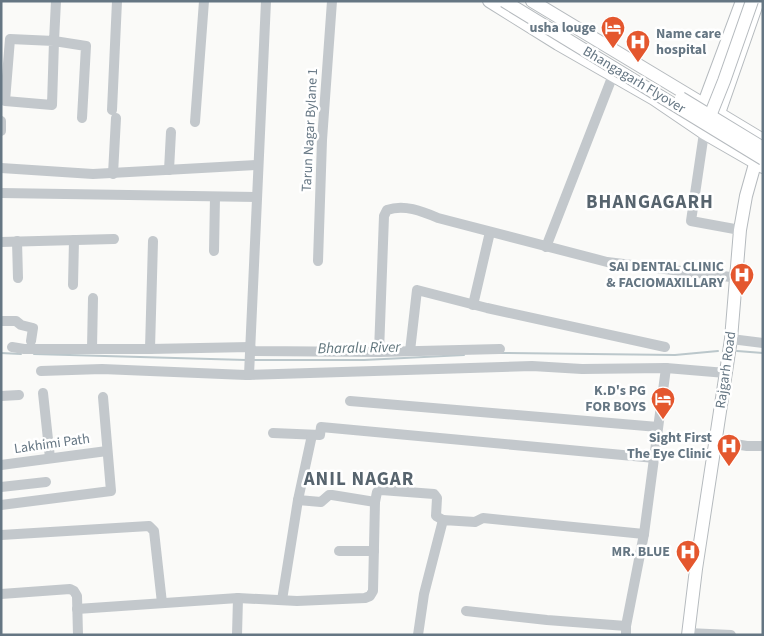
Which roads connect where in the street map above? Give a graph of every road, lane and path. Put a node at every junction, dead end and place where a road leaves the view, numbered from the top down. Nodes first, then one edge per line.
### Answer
1 (56, 1) edge
2 (117, 1) edge
3 (204, 1) edge
4 (266, 1) edge
5 (332, 1) edge
6 (489, 1) edge
7 (504, 1) edge
8 (518, 1) edge
9 (532, 1) edge
10 (742, 1) edge
11 (752, 1) edge
12 (758, 1) edge
13 (54, 41) junction
14 (613, 75) junction
15 (688, 94) junction
16 (704, 103) junction
17 (677, 115) junction
18 (715, 115) junction
19 (82, 118) dead end
20 (1, 121) edge
21 (195, 122) dead end
22 (1, 131) edge
23 (171, 132) dead end
24 (704, 132) junction
25 (762, 142) edge
26 (760, 162) edge
27 (258, 166) junction
28 (1, 168) edge
29 (169, 170) junction
30 (112, 174) junction
31 (1, 193) edge
32 (215, 197) junction
33 (257, 197) junction
34 (740, 230) junction
35 (490, 232) junction
36 (114, 239) dead end
37 (74, 240) junction
38 (18, 241) junction
39 (153, 241) dead end
40 (1, 242) edge
41 (546, 247) junction
42 (214, 251) dead end
43 (318, 261) dead end
44 (18, 278) dead end
45 (737, 280) junction
46 (73, 285) dead end
47 (93, 298) dead end
48 (473, 305) junction
49 (1, 321) edge
50 (731, 339) junction
51 (31, 340) dead end
52 (763, 343) edge
53 (12, 347) dead end
54 (250, 347) junction
55 (665, 347) dead end
56 (92, 348) junction
57 (150, 349) junction
58 (500, 349) dead end
59 (410, 351) junction
60 (379, 352) junction
61 (666, 368) junction
62 (41, 371) dead end
63 (726, 373) junction
64 (249, 375) junction
65 (43, 393) dead end
66 (1, 396) edge
67 (19, 396) dead end
68 (104, 397) dead end
69 (350, 401) dead end
70 (658, 427) junction
71 (273, 432) dead end
72 (312, 435) junction
73 (716, 441) junction
74 (763, 446) edge
75 (107, 451) junction
76 (50, 458) junction
77 (655, 458) junction
78 (1, 465) edge
79 (46, 482) dead end
80 (1, 487) edge
81 (298, 500) junction
82 (375, 502) junction
83 (1, 505) edge
84 (443, 520) junction
85 (644, 534) junction
86 (1, 535) edge
87 (339, 551) dead end
88 (374, 551) junction
89 (1, 594) edge
90 (238, 598) junction
91 (282, 600) junction
92 (162, 603) junction
93 (77, 609) junction
94 (466, 611) dead end
95 (626, 630) edge
96 (688, 634) edge
97 (78, 635) edge
98 (237, 635) edge
99 (418, 635) edge
100 (731, 635) edge

1 - 13 street
2 - 30 street
3 - 21 street
4 - 27 street
5 - 43 street, Tarun Nagar Bylane 1
6 - 14 main road
7 - 26 main road, Bhangagarh Flyover, bridge
8 - 18 main road, Bhangagarh Flyover, bridge
9 - 15 main road
10 - 16 main road
11 - 18 main road, bridge
12 - 18 main road
13 - 13 street
13 - 19 street
14 - 17 main road
14 - 41 street
15 - 16 main road
15 - 17 main road
16 - 18 main road
17 - 24 main road
18 - 25 main road, Bhangagarh Flyover, bridge
20 - 22 street
23 - 29 street
24 - 26 main road
24 - 34 street
25 - 26 main road, Rajgarh Road
26 - 34 main road, Rajgarh Road
26 - 45 main road, Rajgarh Road
27 - 29 street
27 - 33 street
28 - 30 street
29 - 30 street
31 - 32 street
32 - 33 street
32 - 42 street
33 - 54 street
34 - 45 main road, Rajgarh Road
35 - 41 street
35 - 48 street
35 - 60 street
36 - 37 street
37 - 38 street
37 - 46 street
38 - 40 street
38 - 44 street
39 - 57 street
41 - 45 street
45 - 50 main road, Rajgarh Road
47 - 56 street
48 - 55 street
48 - 59 street
49 - 51 street
50 - 52 street
50 - 63 main road, Rajgarh Road
53 - 56 street
54 - 57 street
54 - 60 street
54 - 64 street
56 - 57 street
58 - 59 street
59 - 60 street
61 - 63 street
61 - 64 street
61 - 70 street
62 - 64 street
63 - 73 main road, Rajgarh Road
65 - 76 street
66 - 67 street
68 - 75 street
69 - 70 street
70 - 77 street
71 - 72 street
72 - 77 street
72 - 81 street
73 - 74 street
73 - 96 main road, Rajgarh Road
75 - 76 street, Lakhimi Path
75 - 83 street
76 - 78 street, Lakhimi Path
77 - 85 street
79 - 80 street
81 - 82 street
81 - 91 street
82 - 84 street
82 - 88 street
84 - 85 street
84 - 99 street
85 - 95 street
86 - 92 street
87 - 88 street
88 - 91 street
89 - 93 street
90 - 91 street
90 - 92 street
90 - 98 street
92 - 93 street
93 - 97 street
94 - 95 street
96 - 100 street

